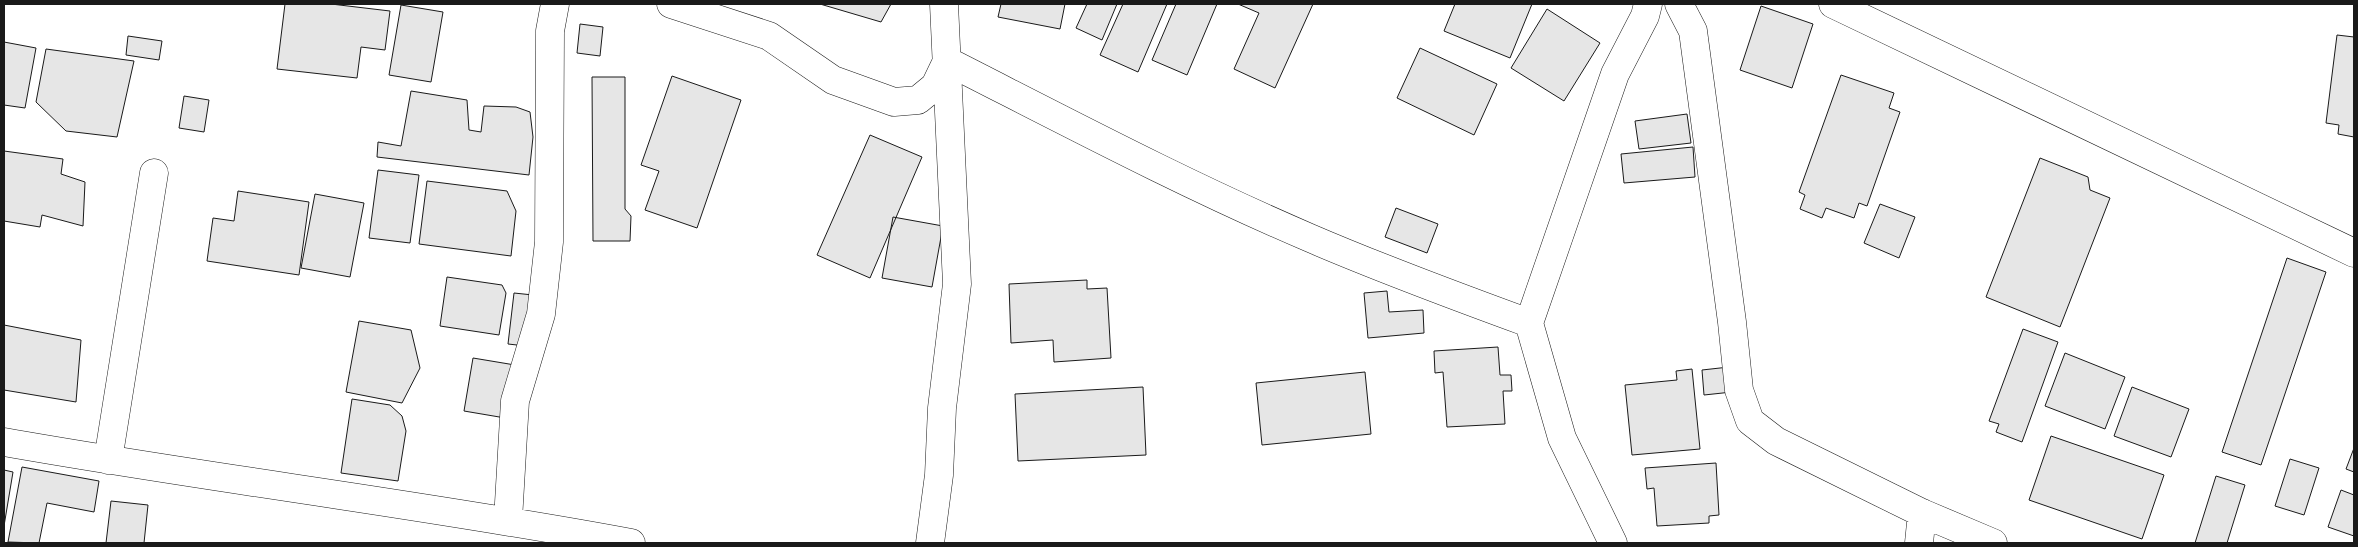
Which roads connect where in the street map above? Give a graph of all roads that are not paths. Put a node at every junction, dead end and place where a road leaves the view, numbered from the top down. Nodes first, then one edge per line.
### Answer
1 (554, 4) edge
2 (671, 4) edge
3 (944, 4) edge
4 (1648, 4) edge
5 (1679, 4) edge
6 (1833, 4) edge
7 (947, 61) junction
8 (154, 173) dead end
9 (2354, 253) edge
10 (1529, 323) junction
11 (4, 442) edge
12 (108, 460) junction
13 (1922, 513) junction
14 (508, 520) junction
15 (631, 543) edge
16 (930, 543) edge
17 (1613, 543) edge
18 (1919, 543) edge
19 (1994, 543) edge

1 - 14 street
2 - 7 street
3 - 7 street
4 - 10 street
5 - 13 street
6 - 9 street
7 - 10 street
7 - 16 street
8 - 12 street
10 - 17 street
11 - 12 street
12 - 14 street
13 - 18 street
13 - 19 street
14 - 15 street

